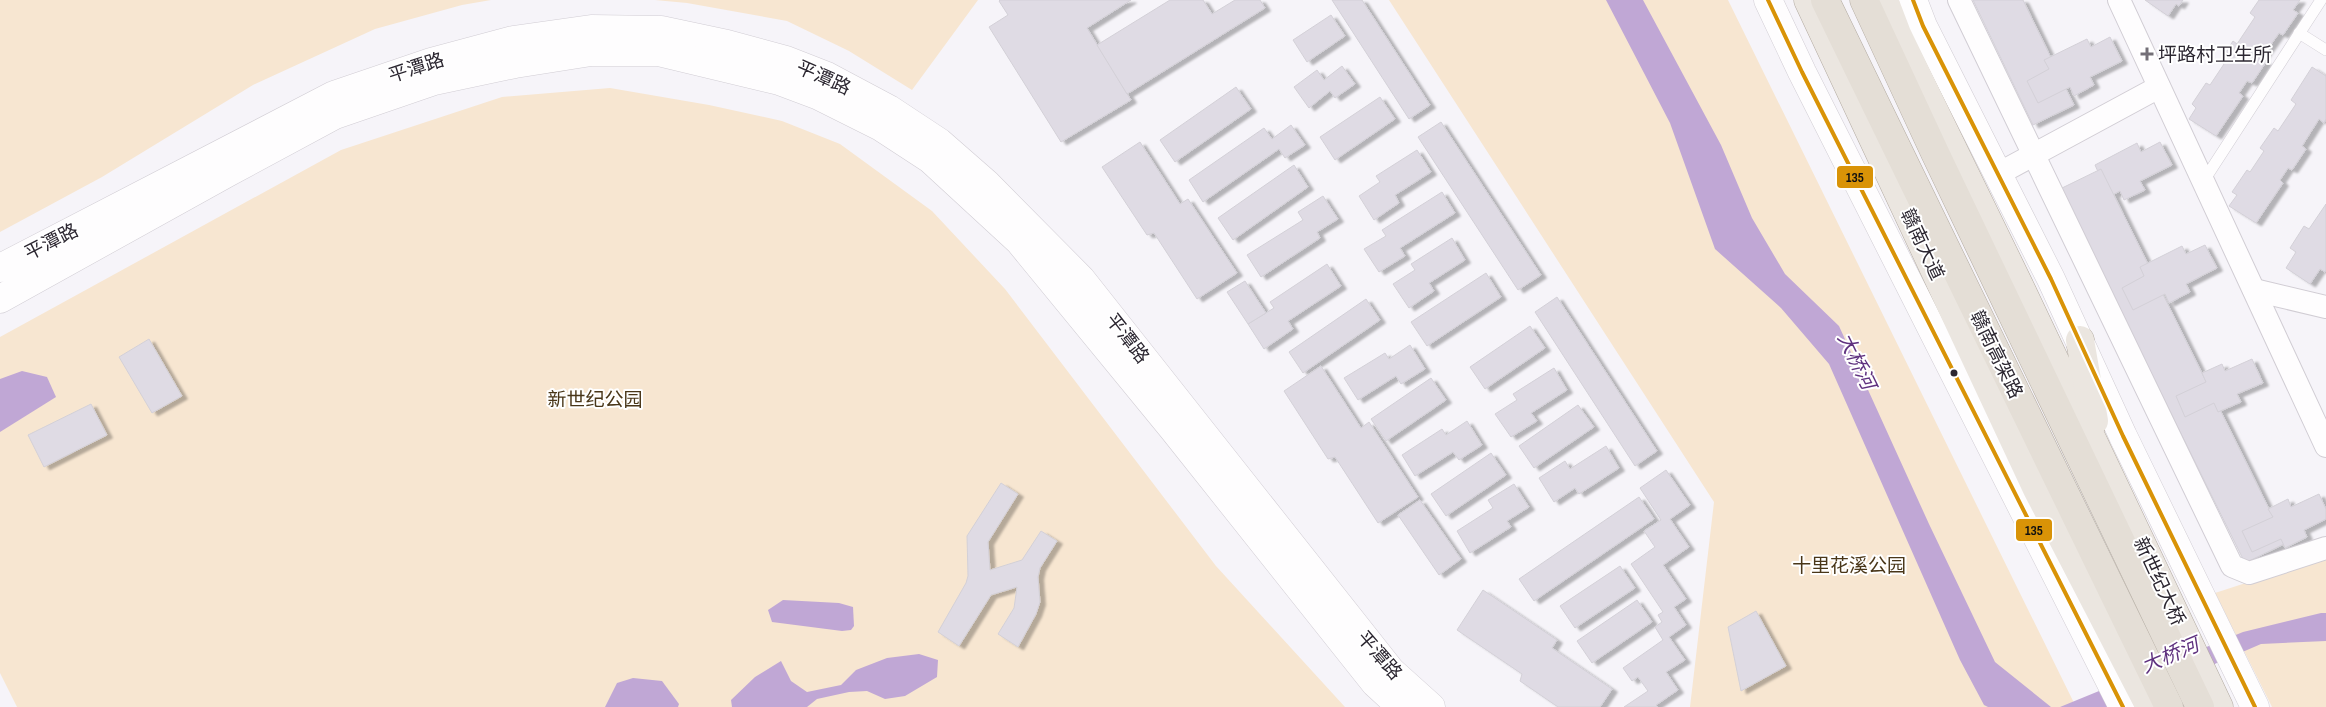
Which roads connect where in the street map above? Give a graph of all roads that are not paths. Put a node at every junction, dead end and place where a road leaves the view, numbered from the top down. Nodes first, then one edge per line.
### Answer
1 (1768, 0) edge
2 (1808, 0) edge
3 (1825, 0) edge
4 (1864, 0) edge
5 (1884, 0) edge
6 (1913, 0) edge
7 (1958, 0) edge
8 (2119, 0) edge
9 (2321, 0) edge
10 (2299, 33) junction
11 (2326, 50) edge
12 (2159, 87) junction
13 (2034, 156) junction
14 (1998, 174) junction
15 (2203, 182) junction
16 (0, 268) edge
17 (2254, 290) junction
18 (0, 298) edge
19 (2326, 307) edge
20 (2080, 340) junction
21 (2326, 446) edge
22 (2100, 455) junction
23 (2026, 492) junction
24 (2326, 548) edge
25 (1401, 707) edge
26 (1431, 707) edge
27 (2123, 707) edge
28 (2150, 707) edge
29 (2169, 707) edge
30 (2200, 707) edge
31 (2220, 707) edge
32 (2255, 707) edge

1 - 23 main road
2 - 23 main road, 赣南大道
3 - 29 highway, 赣南高架路
4 - 30 highway, 赣南高架路
5 - 22 main road
6 - 14 main road
7 - 13 street
8 - 12 street
9 - 10 lane
10 - 11 lane
10 - 15 lane
12 - 13 street
12 - 15 street
13 - 14 street
13 - 24 street
14 - 20 main road
15 - 17 street
16 - 26 main road, 平潭路
17 - 19 street
17 - 21 street
18 - 25 main road, 平潭路
20 - 22 main road
20 - 32 main road
22 - 31 main road, 新世纪大桥
23 - 27 main road
23 - 28 main road

